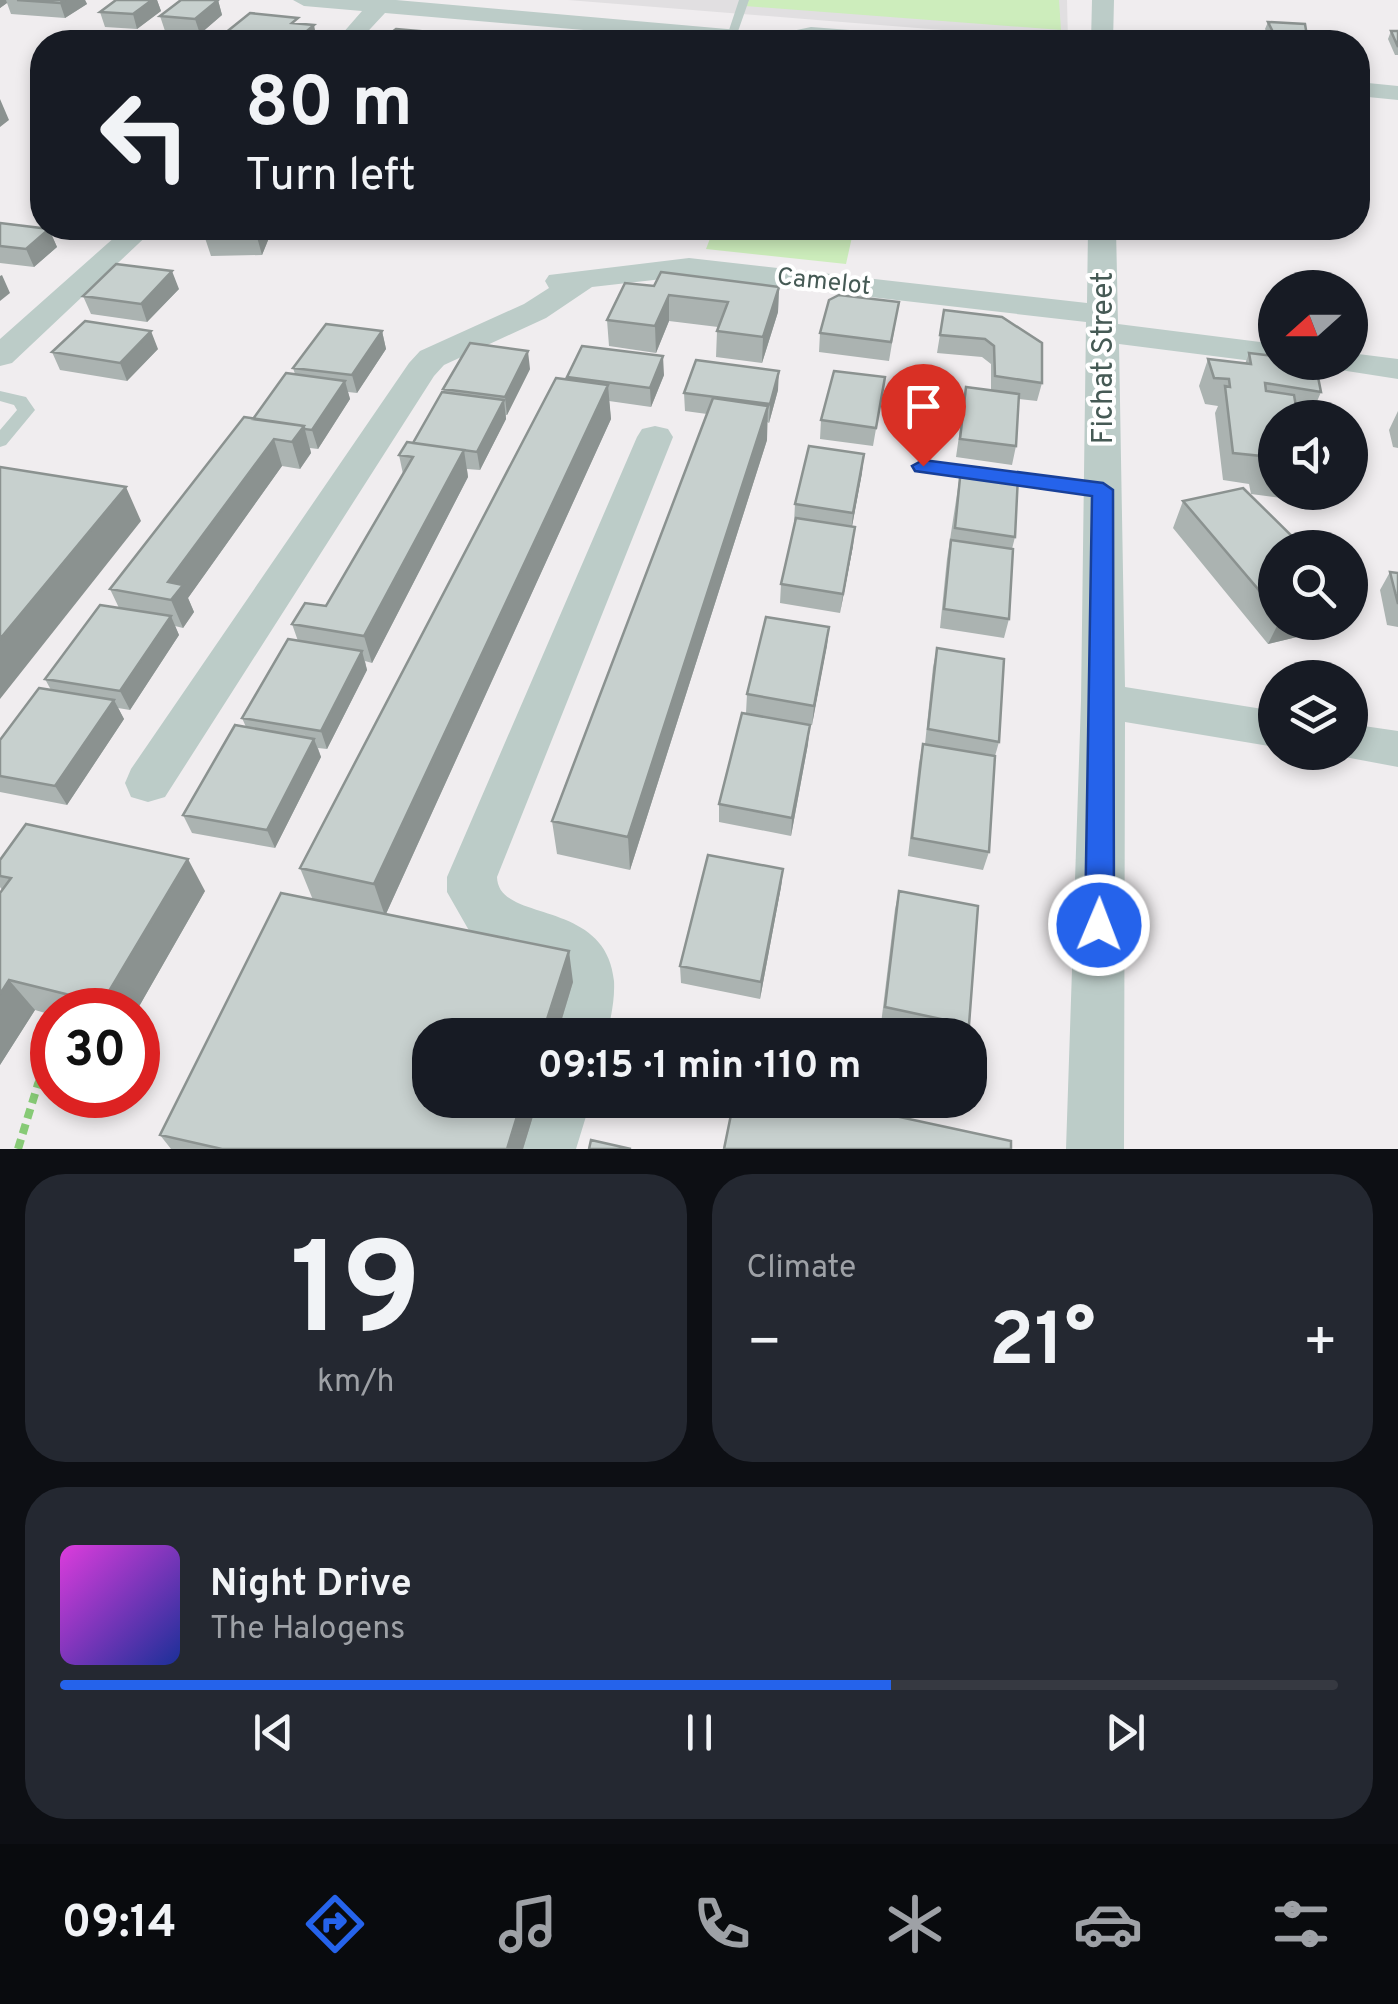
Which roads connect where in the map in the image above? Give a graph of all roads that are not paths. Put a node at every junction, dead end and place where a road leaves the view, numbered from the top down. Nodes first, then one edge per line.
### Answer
1 (304, 0) edge
2 (744, 0) edge
3 (1103, 0) edge
4 (382, 3) edge
5 (359, 30) edge
6 (658, 30) edge
7 (733, 30) edge
8 (1102, 30) edge
9 (1370, 90) edge
10 (1398, 92) edge
11 (128, 240) edge
12 (1102, 240) edge
13 (586, 277) junction
14 (546, 282) dead end
15 (1102, 323) junction
16 (1258, 351) edge
17 (0, 356) edge
18 (1368, 365) edge
19 (1398, 369) edge
20 (0, 396) edge
21 (654, 437) dead end
22 (0, 441) edge
23 (923, 466) dead end
24 (1103, 490) junction
25 (1103, 701) junction
26 (1258, 726) edge
27 (1368, 745) edge
28 (1398, 750) edge
29 (148, 783) dead end
30 (584, 1018) edge
31 (556, 1118) edge
32 (547, 1149) edge
33 (1095, 1149) edge

1 - 4 street
2 - 7 lane
3 - 8 street
4 - 5 street
4 - 6 street
9 - 10 street
11 - 17 street
12 - 15 street, Fichat Street
13 - 14 street, Camelot
13 - 15 street, Camelot
13 - 29 street
15 - 16 street, Camelot
15 - 24 street, Fichat Street
18 - 19 street
20 - 22 lane
21 - 30 street
23 - 24 lane
24 - 25 street, Fichat Street
25 - 26 street
25 - 33 street, Fichat Street
27 - 28 street
31 - 32 street

